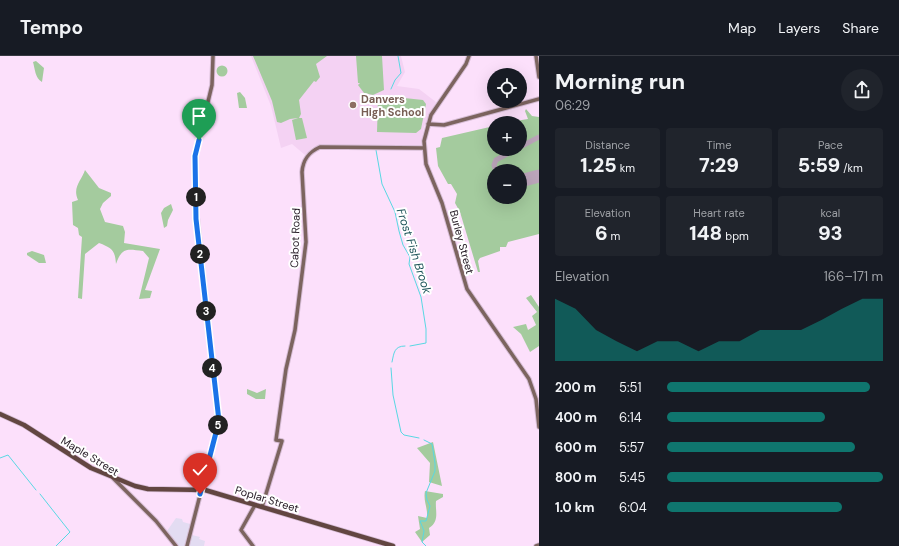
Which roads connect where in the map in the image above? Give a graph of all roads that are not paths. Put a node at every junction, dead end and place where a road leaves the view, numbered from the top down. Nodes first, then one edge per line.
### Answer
1 (213, 56) edge
2 (469, 56) edge
3 (536, 56) edge
4 (539, 77) edge
5 (539, 99) edge
6 (428, 124) junction
7 (424, 148) junction
8 (0, 414) edge
9 (539, 427) edge
10 (112, 477) junction
11 (128, 484) junction
12 (124, 489) junction
13 (202, 490) junction
14 (256, 505) junction
15 (262, 507) junction
16 (539, 545) edge
17 (176, 546) edge
18 (187, 546) edge
19 (253, 546) edge
20 (392, 546) edge
21 (536, 546) edge

1 - 13 main road
2 - 6 main road, Burley Street
3 - 4 main road
5 - 6 main road
6 - 7 main road, Burley Street
7 - 9 main road, Burley Street
7 - 15 main road, Cabot Road
8 - 10 main road, Maple Street
10 - 11 main road, Poplar Street
10 - 12 main road, Maple Street
11 - 12 main road
11 - 13 main road, Poplar Street
12 - 17 main road, Maple Street
13 - 14 main road, Poplar Street
13 - 18 main road
14 - 15 main road, Poplar Street
14 - 19 main road
15 - 20 main road, Poplar Street
16 - 21 main road

